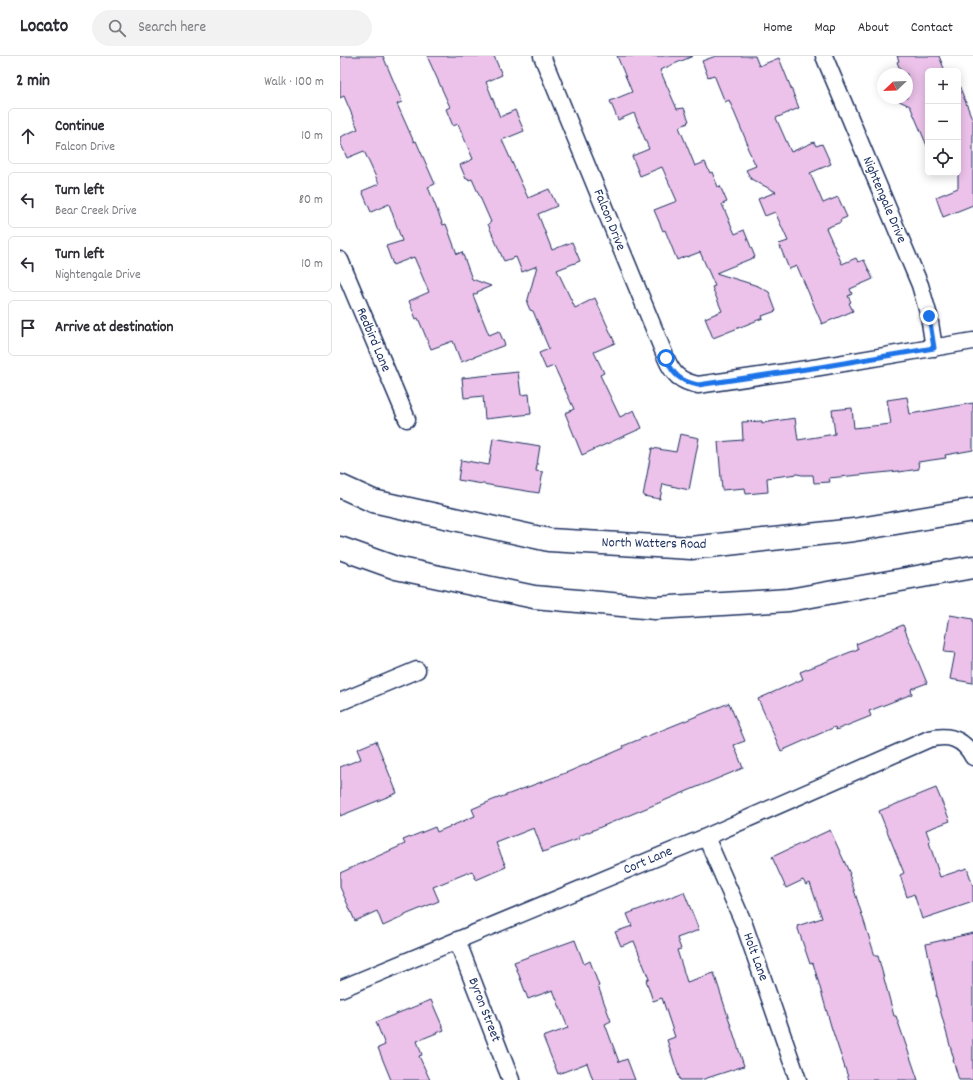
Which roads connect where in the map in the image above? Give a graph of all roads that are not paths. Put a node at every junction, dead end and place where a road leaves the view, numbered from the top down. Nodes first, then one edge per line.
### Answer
1 (542, 56) edge
2 (824, 56) edge
3 (340, 260) edge
4 (973, 341) edge
5 (934, 348) junction
6 (407, 419) dead end
7 (340, 486) edge
8 (973, 510) edge
9 (340, 548) edge
10 (973, 567) edge
11 (417, 670) dead end
12 (340, 702) edge
13 (973, 756) edge
14 (706, 836) junction
15 (457, 940) junction
16 (340, 989) edge
17 (511, 1080) edge
18 (798, 1080) edge

1 - 5 street, Falcon Drive
2 - 5 street, Nightengale Drive
3 - 6 street, Redbird Lane
4 - 5 street
7 - 8 main road, North Watters Road
9 - 10 main road
11 - 12 street
13 - 14 street, Cort Lane
14 - 15 street, Cort Lane
14 - 18 street, Holt Lane
15 - 16 street, Cort Lane
15 - 17 street, Byron Street

